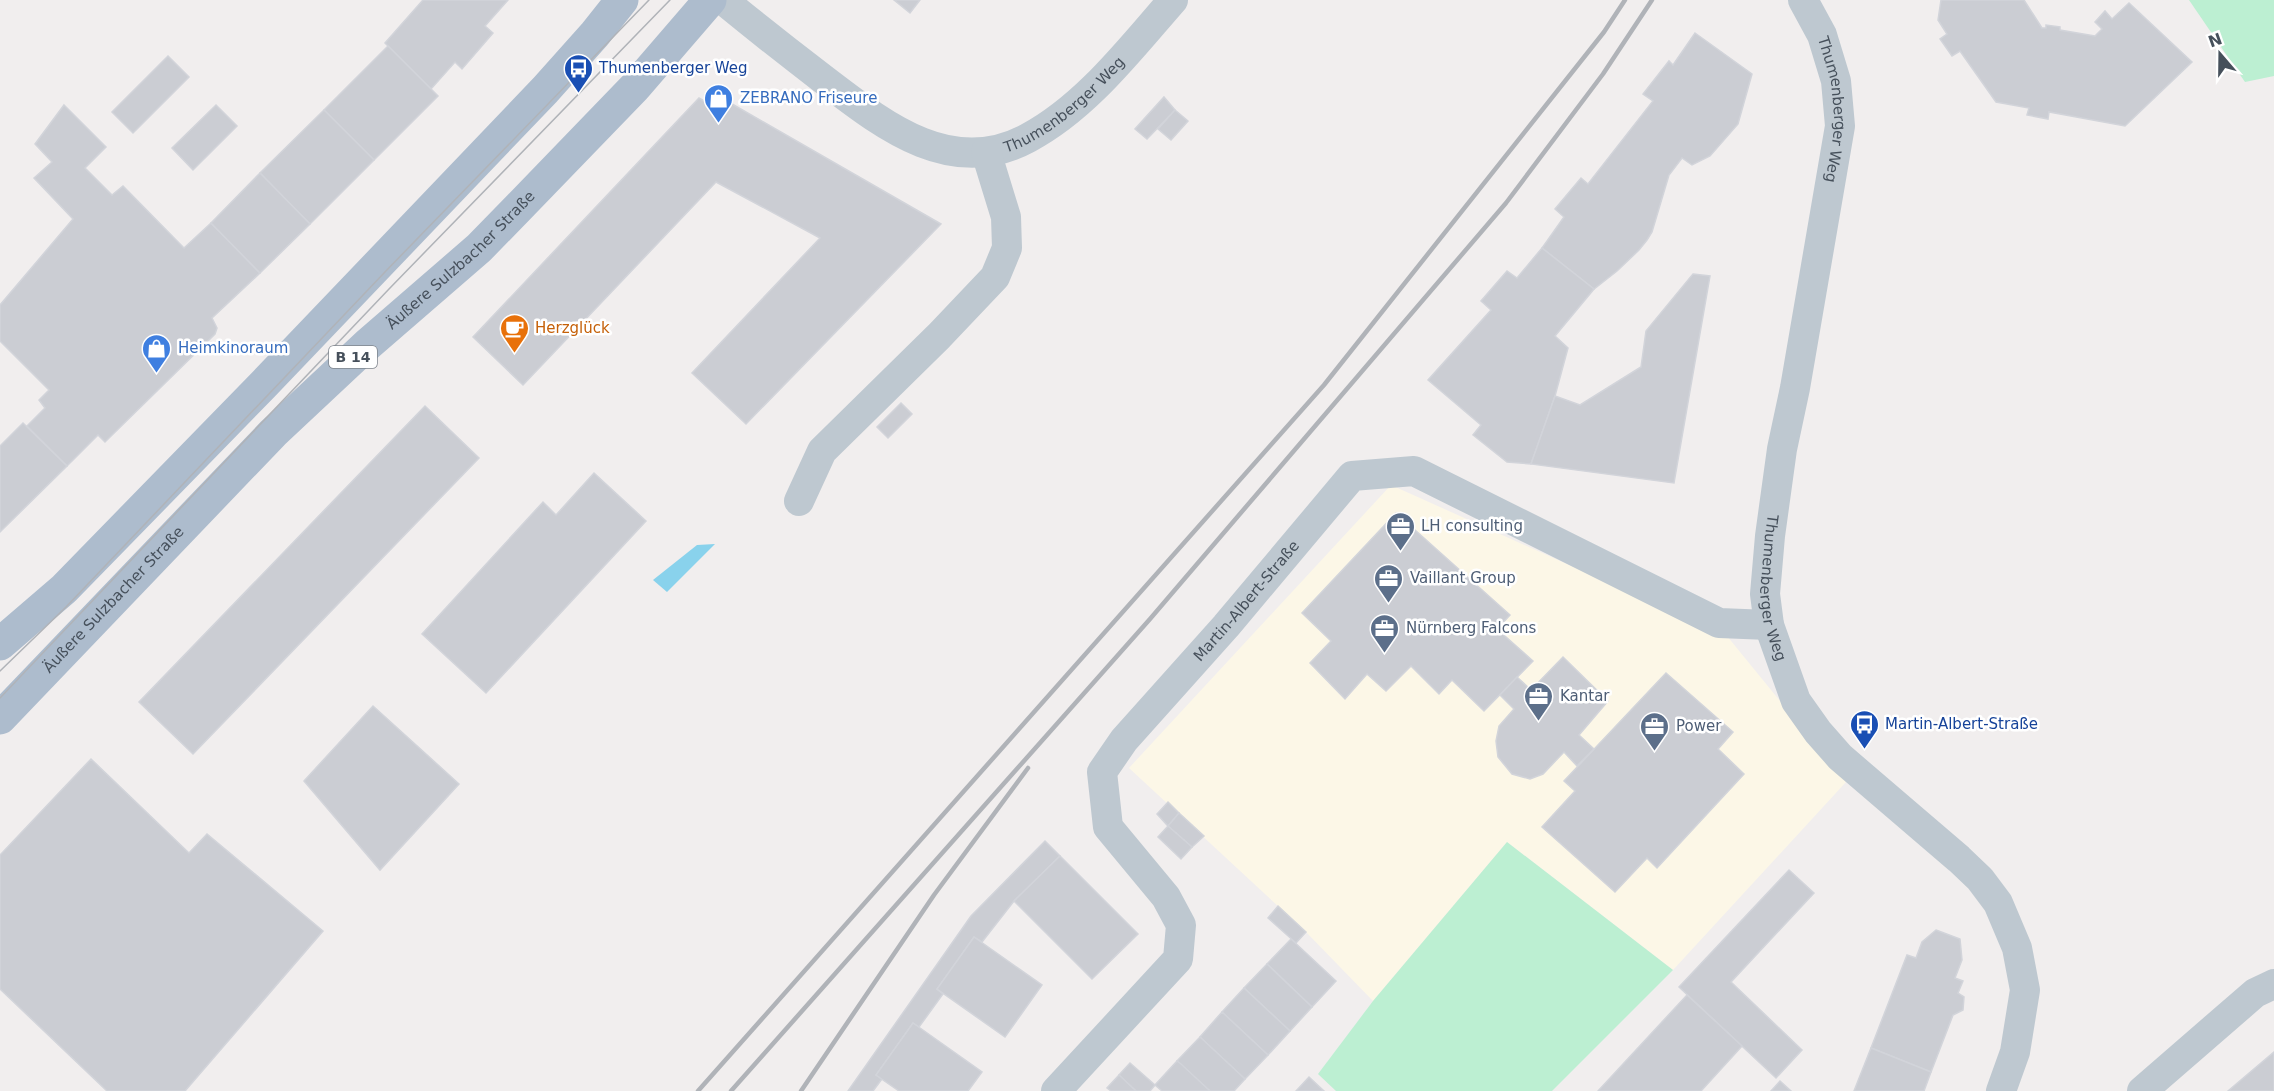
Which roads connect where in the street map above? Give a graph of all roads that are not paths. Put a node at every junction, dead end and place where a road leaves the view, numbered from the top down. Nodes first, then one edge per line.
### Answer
1 (622, 0) edge
2 (710, 0) edge
3 (723, 0) edge
4 (1173, 0) edge
5 (1803, 0) edge
6 (986, 153) junction
7 (799, 501) dead end
8 (1769, 625) junction
9 (0, 644) edge
10 (0, 718) edge
11 (2274, 984) edge
12 (1056, 1091) edge
13 (2001, 1091) edge
14 (2142, 1091) edge

1 - 9 main road, B 14
2 - 10 main road, Äußere Sulzbacher Straße / B 14
3 - 6 street, Thumenberger Weg
4 - 6 street, Thumenberger Weg
5 - 8 street, Thumenberger Weg
6 - 7 street
8 - 12 street, Martin-Albert-Straße
8 - 13 street, Thumenberger Weg
11 - 14 street

